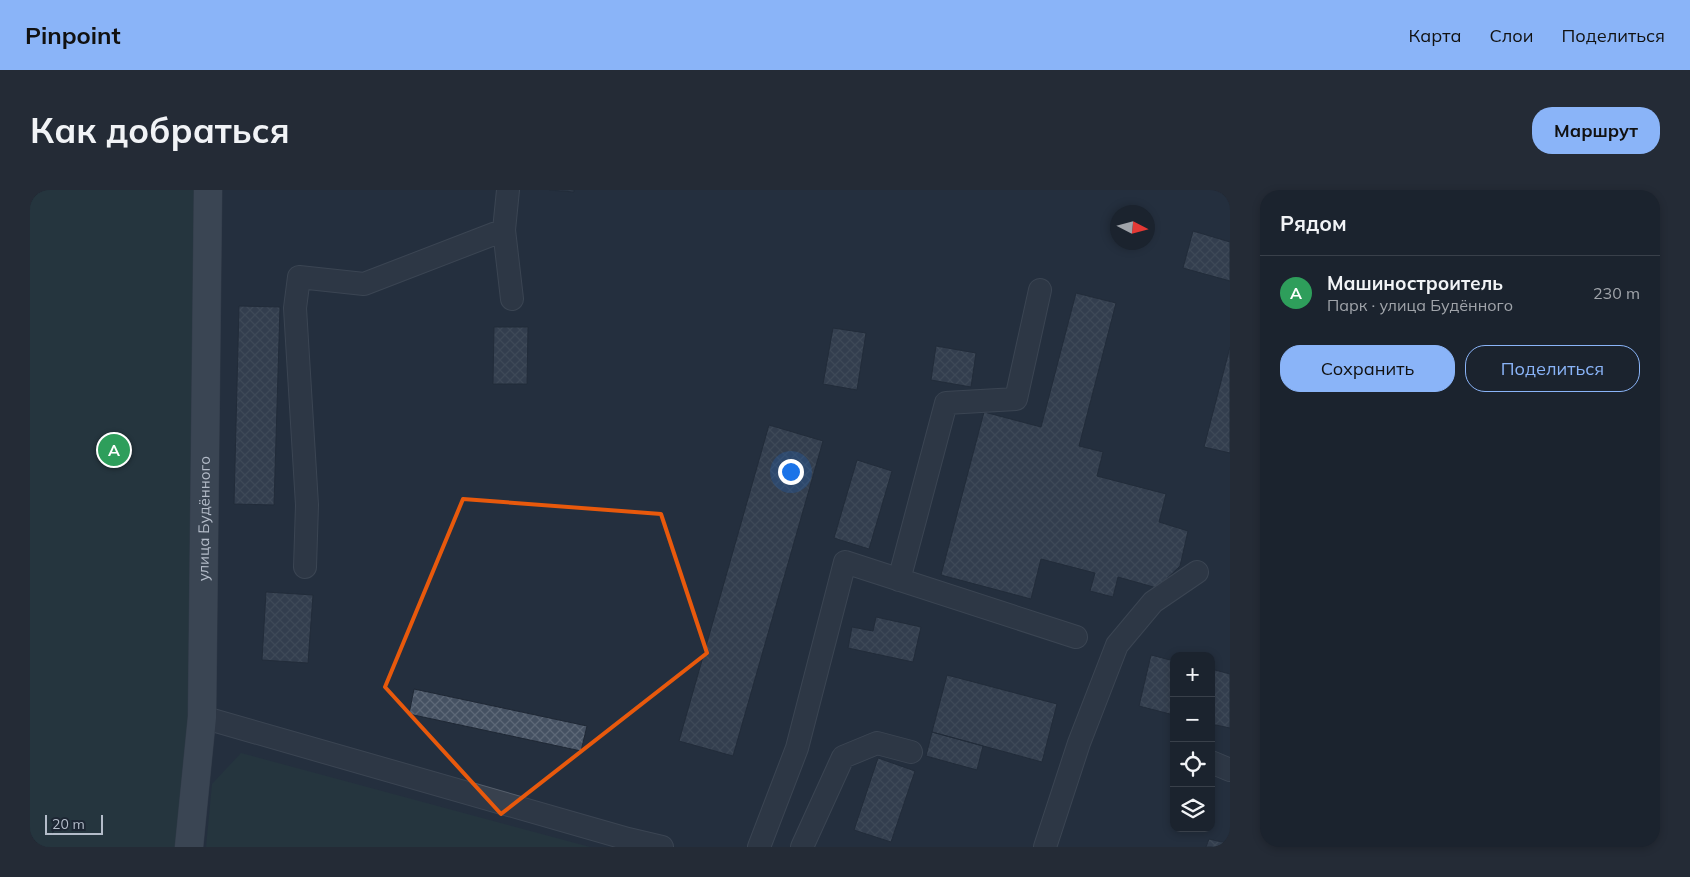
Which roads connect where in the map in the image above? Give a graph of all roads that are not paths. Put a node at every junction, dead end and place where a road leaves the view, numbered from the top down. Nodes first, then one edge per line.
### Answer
1 (208, 190) edge
2 (508, 190) edge
3 (504, 230) junction
4 (1040, 290) dead end
5 (512, 299) dead end
6 (305, 567) dead end
7 (1197, 572) dead end
8 (900, 580) junction
9 (1076, 637) dead end
10 (202, 718) junction
11 (910, 752) dead end
12 (1215, 764) edge
13 (1230, 770) edge
14 (189, 847) edge
15 (662, 847) edge
16 (759, 847) edge
17 (802, 847) edge
18 (1045, 847) edge

1 - 10 main road, улица Будённого
2 - 3 street
3 - 5 street
3 - 6 street
4 - 8 street
7 - 18 street
8 - 9 street
8 - 16 street
10 - 14 main road, улица Будённого
10 - 15 street
11 - 17 street
12 - 13 street

